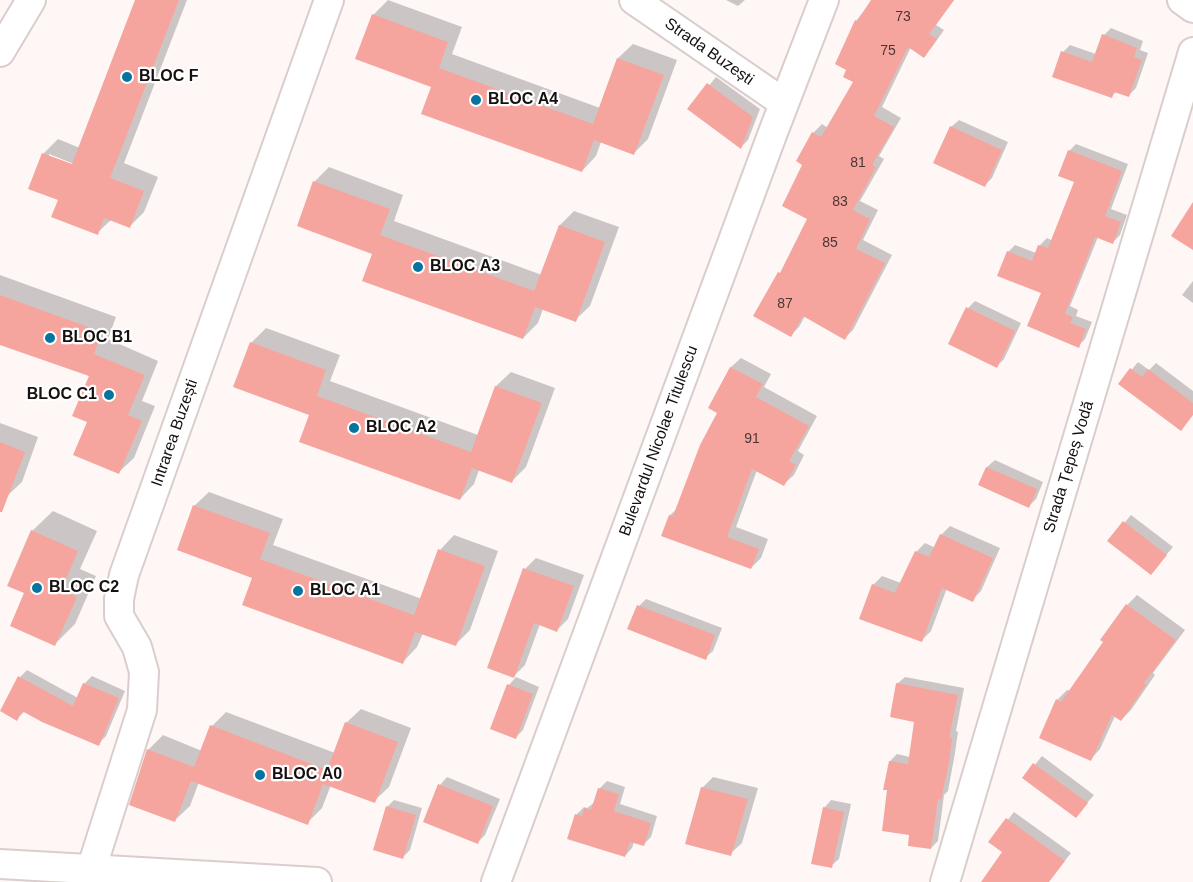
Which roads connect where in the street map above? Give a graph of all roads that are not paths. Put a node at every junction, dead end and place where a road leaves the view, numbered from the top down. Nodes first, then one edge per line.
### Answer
1 (31, 0) edge
2 (329, 0) edge
3 (634, 0) edge
4 (824, 0) edge
5 (1182, 0) edge
6 (1193, 8) edge
7 (0, 52) edge
8 (1193, 52) edge
9 (784, 104) junction
10 (0, 864) edge
11 (91, 870) junction
12 (317, 882) edge
13 (496, 882) edge
14 (945, 882) edge

1 - 7 street
2 - 11 street, Intrarea Buzești
3 - 9 street, Strada Buzești
4 - 9 street, Bulevardul Nicolae Titulescu
5 - 6 street
8 - 14 street, Strada Țepeș Vodă
9 - 13 street, Bulevardul Nicolae Titulescu
10 - 11 street
11 - 12 street

